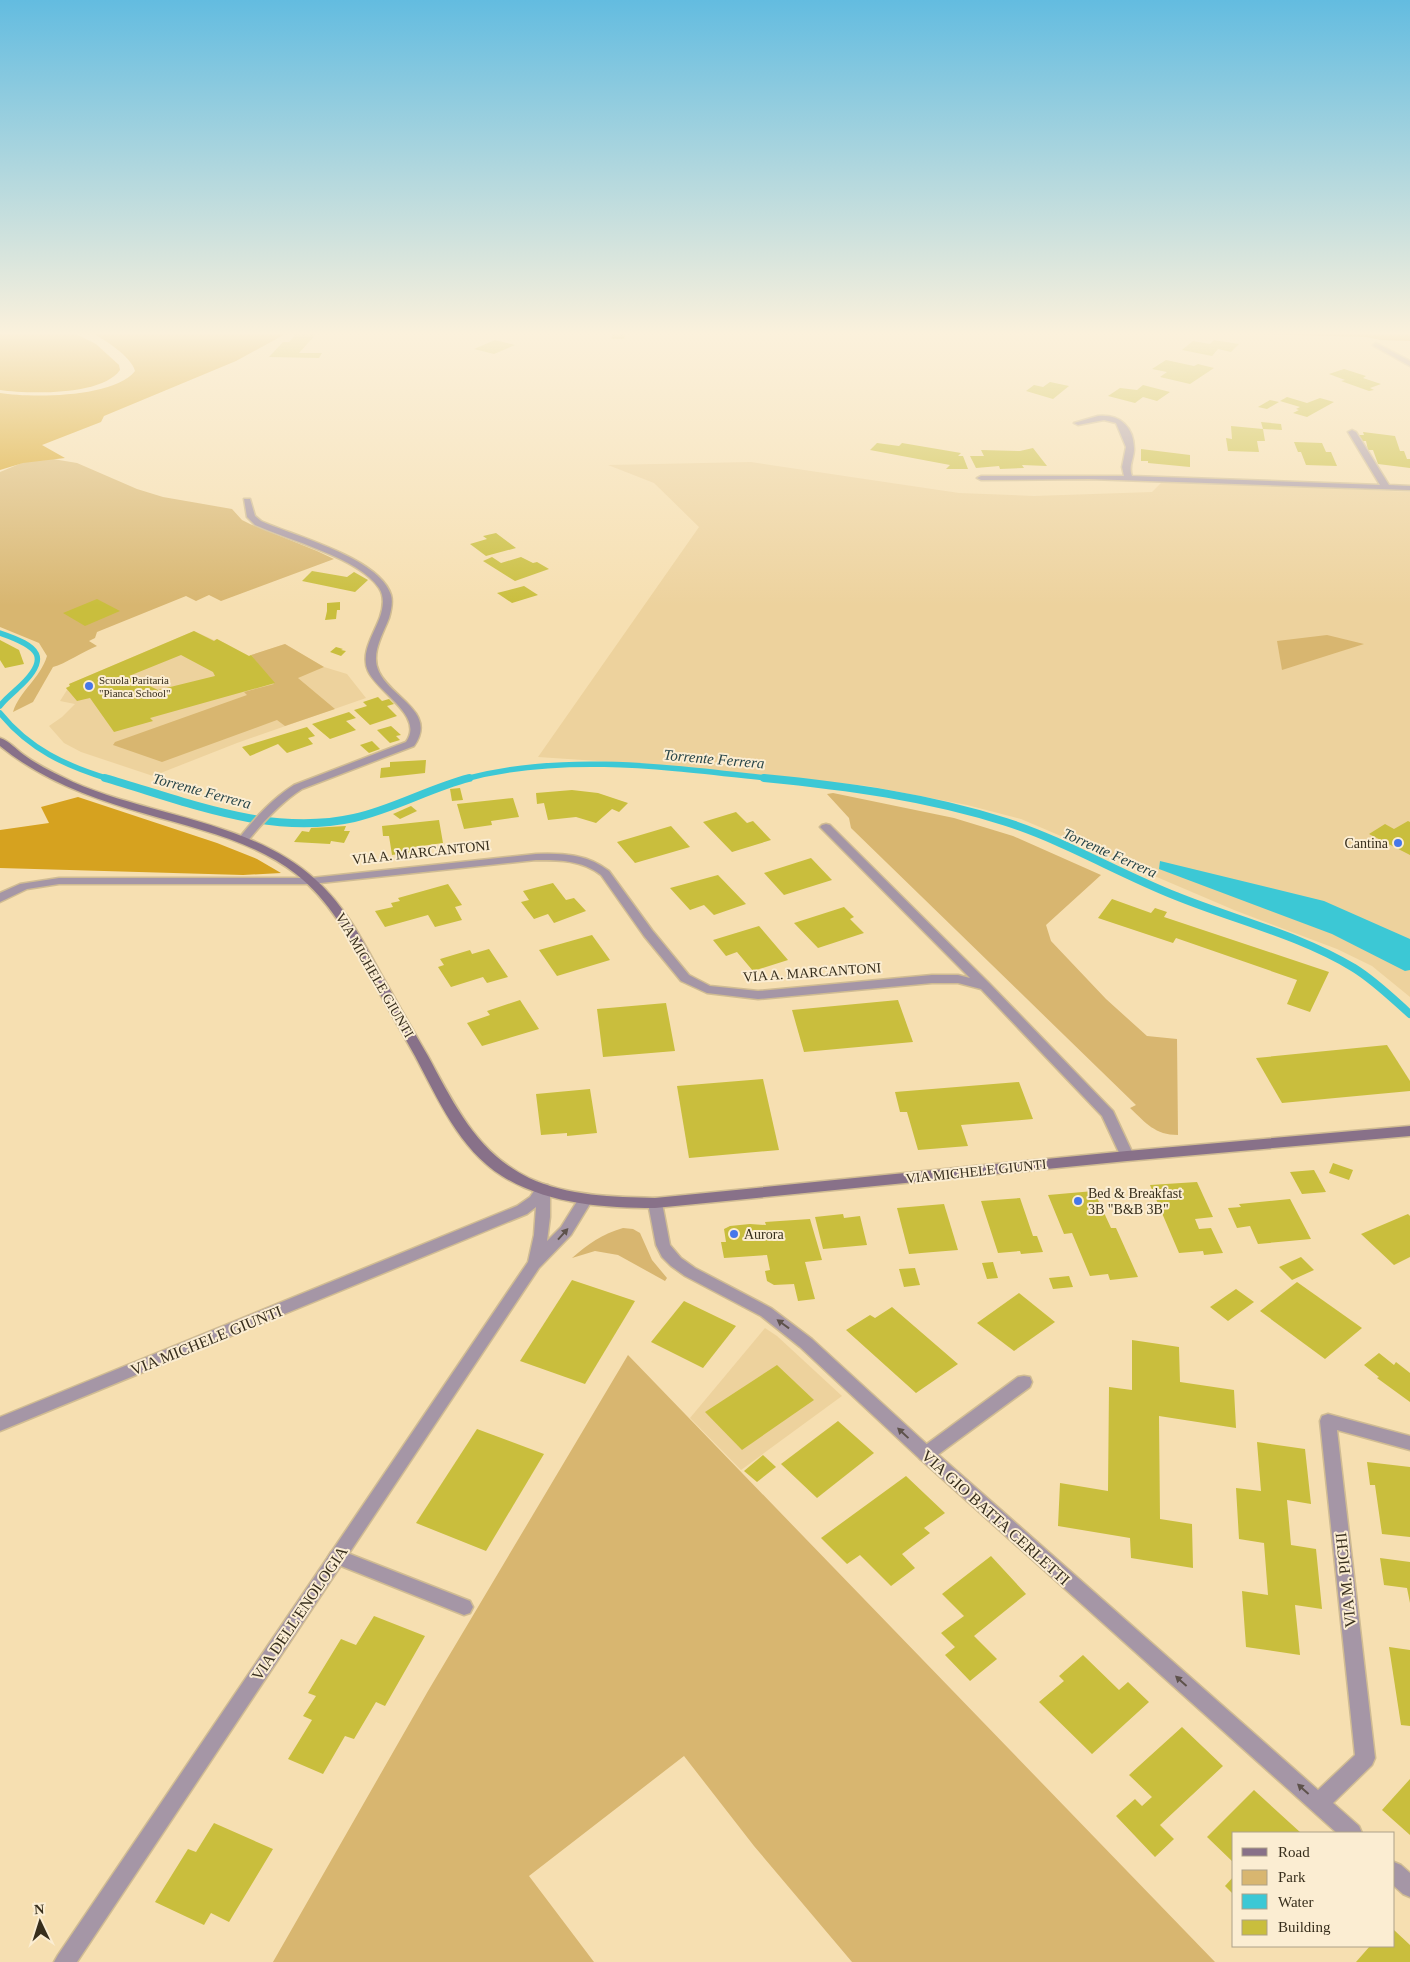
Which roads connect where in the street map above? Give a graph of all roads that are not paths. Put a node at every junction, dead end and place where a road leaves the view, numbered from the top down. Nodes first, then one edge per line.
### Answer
1 (1120, 424) edge
2 (1352, 432) dead end
3 (981, 478) dead end
4 (1130, 478) junction
5 (1386, 486) junction
6 (1410, 488) edge
7 (247, 500) dead end
8 (0, 741) edge
9 (826, 827) dead end
10 (243, 840) junction
11 (310, 881) junction
12 (0, 898) edge
13 (985, 986) junction
14 (1410, 1131) edge
15 (1127, 1156) junction
16 (543, 1189) junction
17 (586, 1199) junction
18 (655, 1203) junction
19 (534, 1264) junction
20 (1024, 1382) dead end
21 (0, 1424) edge
22 (1410, 1443) edge
23 (926, 1454) junction
24 (337, 1557) junction
25 (464, 1607) dead end
26 (1319, 1803) junction
27 (1351, 1832) edge
28 (1395, 1873) edge
29 (1410, 1887) edge
30 (65, 1962) edge

1 - 4 street
2 - 5 street
3 - 4 street
4 - 5 street
5 - 6 street
7 - 10 street
8 - 10 street, VIA MICHELE GIUNTI
9 - 13 street
10 - 11 street, VIA MICHELE GIUNTI
11 - 12 street, VIA A. MARCANTONI
11 - 13 street, VIA A. MARCANTONI
11 - 16 street, VIA MICHELE GIUNTI
13 - 15 street
14 - 15 street, VIA MICHELE GIUNTI
15 - 18 street, VIA MICHELE GIUNTI
16 - 17 street, VIA MICHELE GIUNTI
16 - 19 street, VIA DELL'ENOLOGIA
16 - 21 street, VIA MICHELE GIUNTI
17 - 18 street, VIA MICHELE GIUNTI
19 -> 17 street, VIA DELL'ENOLOGIA
23 -> 18 street, VIA GIO BATTA CERLETTI
19 - 24 street, VIA DELL'ENOLOGIA
20 - 23 street
22 - 26 street, VIA M. PICHI
26 -> 23 street, VIA GIO BATTA CERLETTI
24 - 25 street
24 - 30 street, VIA DELL'ENOLOGIA
26 - 27 street, VIA GIO BATTA CERLETTI
28 - 29 street

